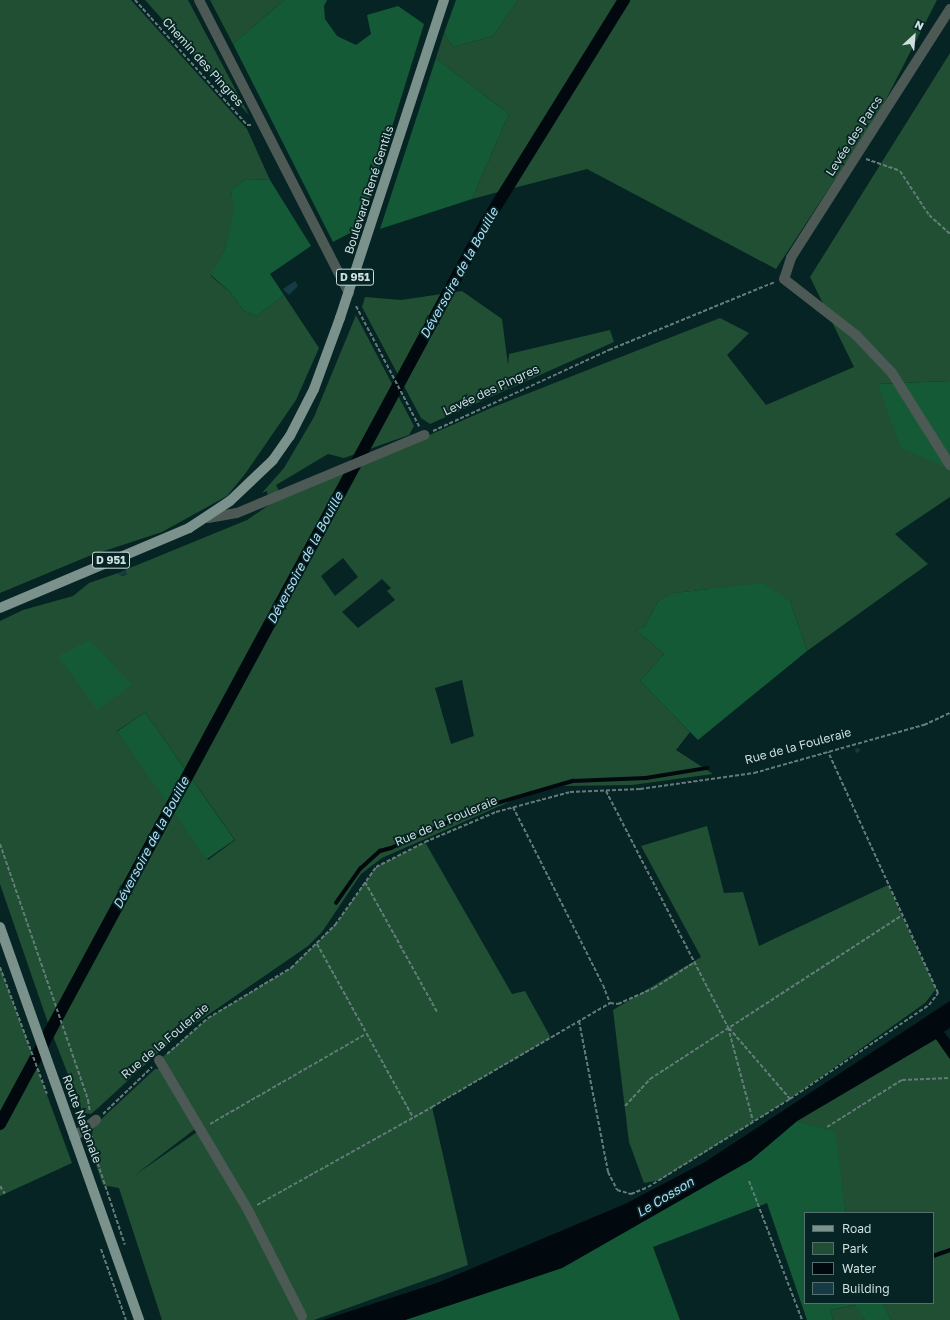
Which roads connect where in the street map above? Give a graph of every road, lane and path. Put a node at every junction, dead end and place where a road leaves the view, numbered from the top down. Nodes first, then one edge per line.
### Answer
1 (135, 0) edge
2 (199, 0) edge
3 (444, 0) edge
4 (950, 9) edge
5 (262, 123) junction
6 (856, 155) junction
7 (950, 234) edge
8 (784, 279) junction
9 (349, 293) junction
10 (358, 311) dead end
11 (424, 435) junction
12 (950, 465) edge
13 (208, 518) junction
14 (0, 607) edge
15 (950, 713) edge
16 (828, 752) junction
17 (606, 792) junction
18 (513, 807) junction
19 (0, 844) edge
20 (365, 882) junction
21 (901, 916) junction
22 (0, 927) edge
23 (317, 944) junction
24 (694, 962) junction
25 (0, 968) edge
26 (610, 1002) junction
27 (437, 1012) dead end
28 (579, 1021) junction
29 (728, 1027) junction
30 (366, 1034) junction
31 (159, 1060) junction
32 (950, 1078) edge
33 (790, 1099) junction
34 (49, 1100) dead end
35 (626, 1106) dead end
36 (414, 1118) junction
37 (752, 1121) junction
38 (94, 1122) junction
39 (827, 1127) dead end
40 (200, 1130) junction
41 (74, 1137) junction
42 (749, 1180) dead end
43 (0, 1186) edge
44 (5, 1194) dead end
45 (248, 1210) junction
46 (101, 1247) dead end
47 (127, 1252) dead end
48 (302, 1316) dead end
49 (126, 1320) edge
50 (139, 1320) edge
51 (802, 1320) edge

1 - 5 path, Chemin des Pingres
2 - 5 street
3 - 9 main road, Boulevard René Gentils / D 951
4 - 6 street, Levée des Parcs
5 - 9 street
6 - 7 path
6 - 8 street, Levée des Parcs
8 - 11 path, Levée des Pingres
8 - 12 street
9 - 13 main road, Boulevard René Gentils / D 951
10 - 11 path
11 - 13 street
13 - 14 main road, Boulevard René Gentils / D 951
15 - 16 path, Rue de la Fouleraie
16 - 17 path, Rue de la Fouleraie
16 - 21 path
17 - 18 path, Rue de la Fouleraie
17 - 24 path
18 - 20 path, Rue de la Fouleraie
18 - 26 path
19 - 38 path
20 - 23 path, Rue de la Fouleraie
20 - 27 path
21 - 29 path
21 - 33 path
22 - 41 main road, Route Nationale
23 - 30 path
23 - 31 path, Rue de la Fouleraie
24 - 26 path
24 - 29 path
25 - 34 path
26 - 28 path
28 - 36 path
28 - 37 path
29 - 33 path
29 - 35 path
29 - 37 path
30 - 36 path
30 - 40 path
31 - 38 path, Rue de la Fouleraie
31 - 40 street
32 - 39 path
33 - 37 path
36 - 45 path
38 - 41 street
38 - 47 path
40 - 45 street
41 - 50 main road, Route Nationale
42 - 51 path
43 - 44 path
45 - 48 street
46 - 49 path

